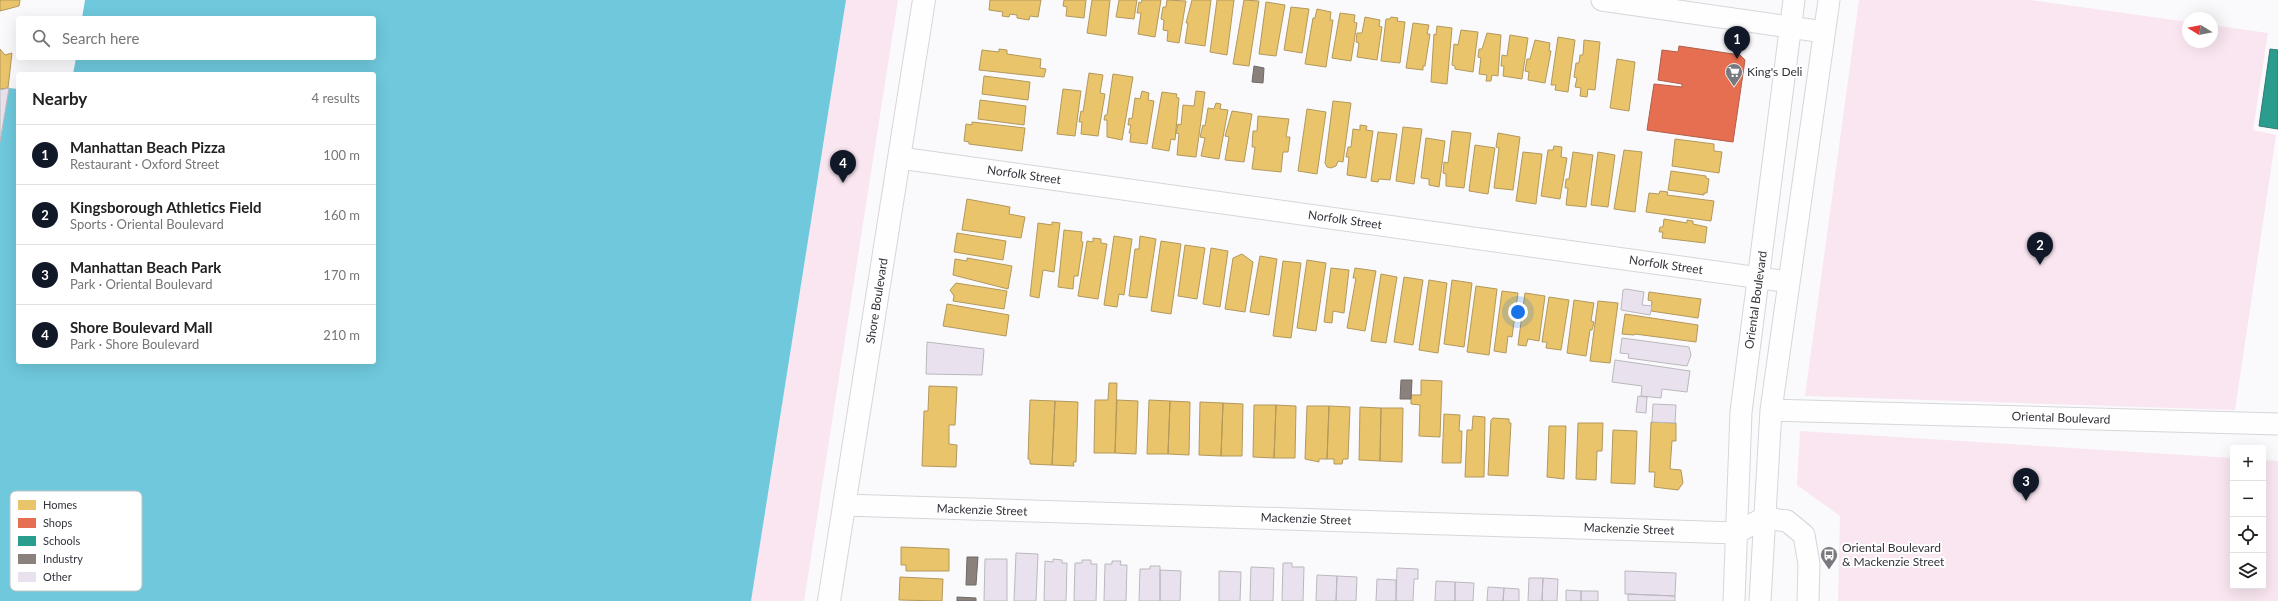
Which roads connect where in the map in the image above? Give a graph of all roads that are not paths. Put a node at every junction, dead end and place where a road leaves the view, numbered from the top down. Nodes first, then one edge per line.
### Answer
1 (924, 0) edge
2 (1602, 0) edge
3 (1794, 0) edge
4 (1829, 0) edge
5 (1791, 27) junction
6 (1824, 32) junction
7 (900, 158) junction
8 (1760, 278) junction
9 (1789, 282) junction
10 (1771, 410) junction
11 (2278, 424) edge
12 (844, 505) junction
13 (1764, 518) junction
14 (1736, 533) junction
15 (829, 601) edge
16 (1734, 601) edge
17 (1760, 601) edge
18 (1808, 601) edge

1 - 7 main road, Shore Boulevard
2 - 5 street
3 - 5 street, Oriental Boulevard
4 - 6 street
5 - 6 street
5 - 8 street, Oriental Boulevard
6 - 9 street
7 - 8 street, Norfolk Street
7 - 12 main road, Shore Boulevard
8 - 9 street, Norfolk Street
8 - 14 street, Oriental Boulevard
9 - 10 street
10 - 11 street, Oriental Boulevard
10 - 13 street
12 - 14 street, Mackenzie Street
12 - 15 main road, Shore Boulevard
13 - 14 street, Mackenzie Street
13 - 17 street
13 - 18 street
14 - 16 street, Oriental Boulevard

